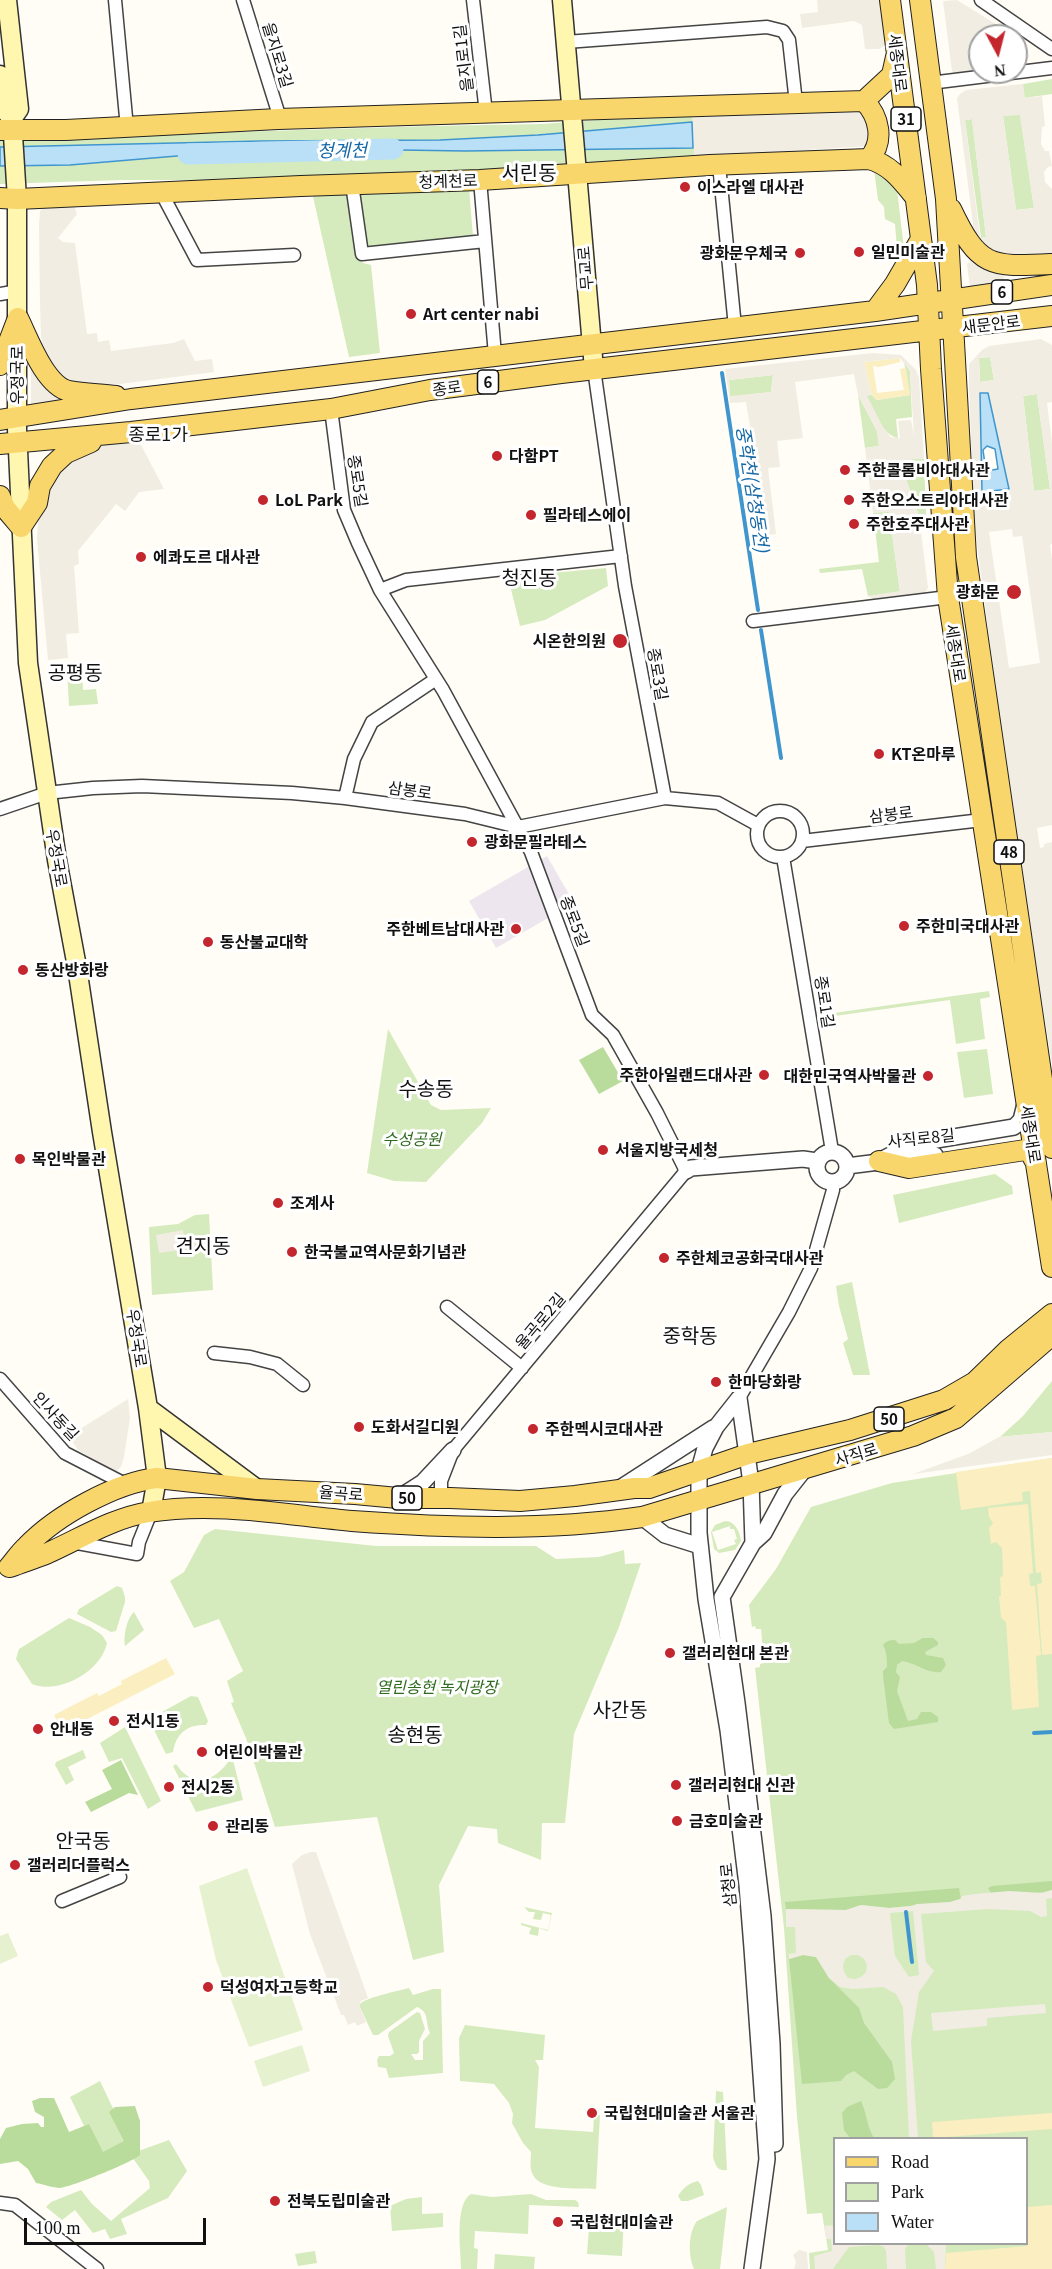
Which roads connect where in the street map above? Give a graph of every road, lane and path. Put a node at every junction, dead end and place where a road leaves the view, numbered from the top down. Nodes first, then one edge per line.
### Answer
1 (7, 0) edge
2 (115, 0) edge
3 (243, 0) edge
4 (473, 0) edge
5 (562, 0) edge
6 (890, 0) edge
7 (920, 0) edge
8 (981, 0) edge
9 (566, 42) junction
10 (1052, 49) edge
11 (897, 53) junction
12 (1052, 68) edge
13 (0, 75) edge
14 (930, 82) junction
15 (864, 101) junction
16 (796, 103) junction
17 (486, 113) junction
18 (572, 117) junction
19 (278, 119) junction
20 (127, 128) junction
21 (9, 129) edge
22 (870, 159) junction
23 (719, 165) junction
24 (576, 171) junction
25 (480, 180) junction
26 (352, 184) junction
27 (161, 192) junction
28 (12, 194) edge
29 (916, 198) junction
30 (946, 199) junction
31 (921, 239) junction
32 (485, 241) junction
33 (294, 255) dead end
34 (1052, 264) edge
35 (1052, 285) edge
36 (9, 293) edge
37 (952, 300) junction
38 (929, 303) junction
39 (875, 311) junction
40 (18, 318) junction
41 (1046, 320) edge
42 (735, 327) junction
43 (954, 328) junction
44 (930, 331) junction
45 (870, 338) junction
46 (591, 345) junction
47 (495, 355) junction
48 (0, 365) edge
49 (594, 369) junction
50 (930, 369) junction
51 (131, 399) junction
52 (331, 409) junction
53 (8, 418) edge
54 (108, 435) junction
55 (9, 443) edge
56 (0, 496) edge
57 (21, 527) junction
58 (621, 556) junction
59 (380, 590) junction
60 (948, 597) junction
61 (753, 621) dead end
62 (436, 679) junction
63 (47, 793) junction
64 (345, 798) junction
65 (665, 798) junction
66 (0, 809) edge
67 (982, 820) junction
68 (758, 825) junction
69 (518, 827) junction
70 (802, 841) junction
71 (783, 858) junction
72 (1026, 1098) junction
73 (1052, 1148) edge
74 (998, 1149) dead end
75 (832, 1151) junction
76 (879, 1161) junction
77 (817, 1163) junction
78 (1036, 1163) junction
79 (847, 1166) junction
80 (686, 1172) junction
81 (833, 1182) junction
82 (1052, 1267) edge
83 (447, 1307) dead end
84 (1052, 1314) edge
85 (1052, 1335) edge
86 (214, 1353) dead end
87 (522, 1368) junction
88 (0, 1379) edge
89 (303, 1385) dead end
90 (739, 1398) junction
91 (148, 1408) junction
92 (716, 1426) junction
93 (453, 1450) junction
94 (748, 1454) junction
95 (699, 1470) junction
96 (804, 1470) junction
97 (157, 1478) junction
98 (751, 1483) junction
99 (127, 1485) junction
100 (257, 1489) junction
101 (616, 1490) junction
102 (398, 1498) junction
103 (450, 1498) junction
104 (700, 1499) junction
105 (151, 1512) junction
106 (642, 1517) junction
107 (71, 1541) junction
108 (753, 1543) junction
109 (700, 1546) junction
110 (5, 1570) edge
111 (120, 1877) dead end
112 (62, 1901) dead end
113 (0, 2203) edge
114 (97, 2269) edge
115 (752, 2269) edge
116 (760, 2269) edge

1 - 21 main road
2 - 20 street
3 - 19 street, 을지로3길
4 - 17 street, 을지로1길
5 - 9 main road
6 - 11 main road, 세종대로 / 31
7 - 14 main road, 세종대로 / 31
8 - 10 street
9 - 16 street
9 - 18 main road
11 - 15 main road
11 - 29 main road, 세종대로 / 31
12 - 14 street, 세종대로
13 - 21 main road
14 - 30 main road, 세종대로 / 31
15 - 16 main road
15 - 22 main road
16 - 18 main road
17 - 18 main road
17 - 19 main road
18 - 24 main road, 무교로
19 - 20 main road
20 - 21 main road
21 - 28 main road, 우정국로
22 - 23 main road, 청계천로
22 - 29 main road
23 - 24 main road, 청계천로
23 - 42 street
24 - 25 main road, 청계천로
24 - 46 main road, 무교로
25 - 26 main road, 청계천로
25 - 32 street
26 - 27 main road, 청계천로
26 - 32 street
27 - 28 main road, 청계천로
27 - 33 street
28 - 36 main road, 우정국로
29 - 31 main road, 세종대로 / 31
30 - 31 main road
30 - 34 main road
30 - 37 main road, 세종대로 / 31
31 - 38 main road, 세종대로 / 31
31 - 39 main road
32 - 47 street
35 - 37 main road, 새문안로 / 6
36 - 40 main road, 우정국로
37 - 38 main road, 새문안로 / 6
37 - 43 main road, 세종대로 / 31
38 - 39 main road, 종로 / 6
38 - 44 main road, 세종대로 / 31
39 - 42 main road, 종로 / 6
40 - 48 main road
40 - 51 main road
40 - 53 main road, 우정국로
41 - 43 main road, 새문안로 / 6
42 - 46 main road, 종로 / 6
43 - 44 main road, 새문안로 / 6
43 - 73 main road, 세종대로 / 48
44 - 45 main road, 종로 / 6
44 - 50 main road, 세종대로 / 48
45 - 49 main road, 종로 / 6
45 - 50 main road
46 - 47 main road, 종로 / 6
46 - 49 main road, 무교로
47 - 51 main road, 종로 / 6
49 - 52 main road, 종로 / 6
49 - 58 street, 종로3길
50 - 60 main road, 세종대로 / 48
51 - 53 main road, 종로 / 6
52 - 54 main road, 종로 / 6
52 - 59 street, 종로5길
53 - 55 main road, 우정국로
54 - 55 main road, 종로 / 6
54 - 57 main road
55 - 57 main road, 우정국로
56 - 57 main road
57 - 63 main road, 우정국로
58 - 59 street
58 - 65 street, 종로3길
59 - 62 street, 종로5길
60 - 61 street
60 - 67 main road, 세종대로 / 48
62 - 64 street
62 - 69 street, 종로5길
63 - 64 street, 삼봉로
63 - 66 street, 삼봉로
63 - 91 main road, 우정국로
64 - 69 street, 삼봉로
65 - 68 street, 삼봉로
65 - 69 street, 삼봉로
67 - 70 street, 삼봉로
67 - 72 main road, 세종대로 / 48
68 - 70 street
68 - 71 street
69 - 80 street, 종로5길
70 - 71 street
71 - 75 street, 종로1길
72 - 76 street
72 - 78 main road, 세종대로 / 48
74 - 76 street, 사직로8길
75 - 77 street
75 - 79 street
76 - 78 main road
76 - 79 street, 사직로8길
77 - 80 street
77 - 81 street
78 - 82 main road, 세종대로 / 48
79 - 81 street
80 - 87 street, 율곡로2길
81 - 90 street
83 - 87 street
84 - 94 main road, 사직로 / 50
85 - 96 main road, 사직로 / 50
86 - 89 street
87 - 93 street, 율곡로2길
88 - 99 street, 인사동길
90 - 92 street
90 - 94 street
91 - 97 main road, 우정국로
91 - 100 main road
92 - 95 street, 삼청로
92 - 101 street
93 - 102 street
93 - 103 street, 율곡로2길
94 - 95 main road, 사직로 / 50
94 - 98 street
95 - 101 main road, 율곡로 / 50
95 - 104 street, 삼청로
96 - 98 main road, 사직로 / 50
96 - 108 street, 삼청로
97 - 99 main road, 율곡로
97 - 100 main road, 율곡로 / 50
97 - 105 main road, 우정국로
98 - 104 main road, 사직로 / 50
98 - 108 street
99 - 110 main road, 율곡로
100 - 102 main road, 율곡로 / 50
101 - 103 main road, 율곡로 / 50
102 - 103 main road, 율곡로 / 50
104 - 106 main road, 율곡로
104 - 109 street, 삼청로
105 - 106 main road, 율곡로
105 - 107 main road, 율곡로
105 - 107 street
106 - 109 street
107 - 110 main road, 율곡로
108 - 116 street, 삼청로
109 - 115 street, 삼청로
111 - 112 street
113 - 114 street

